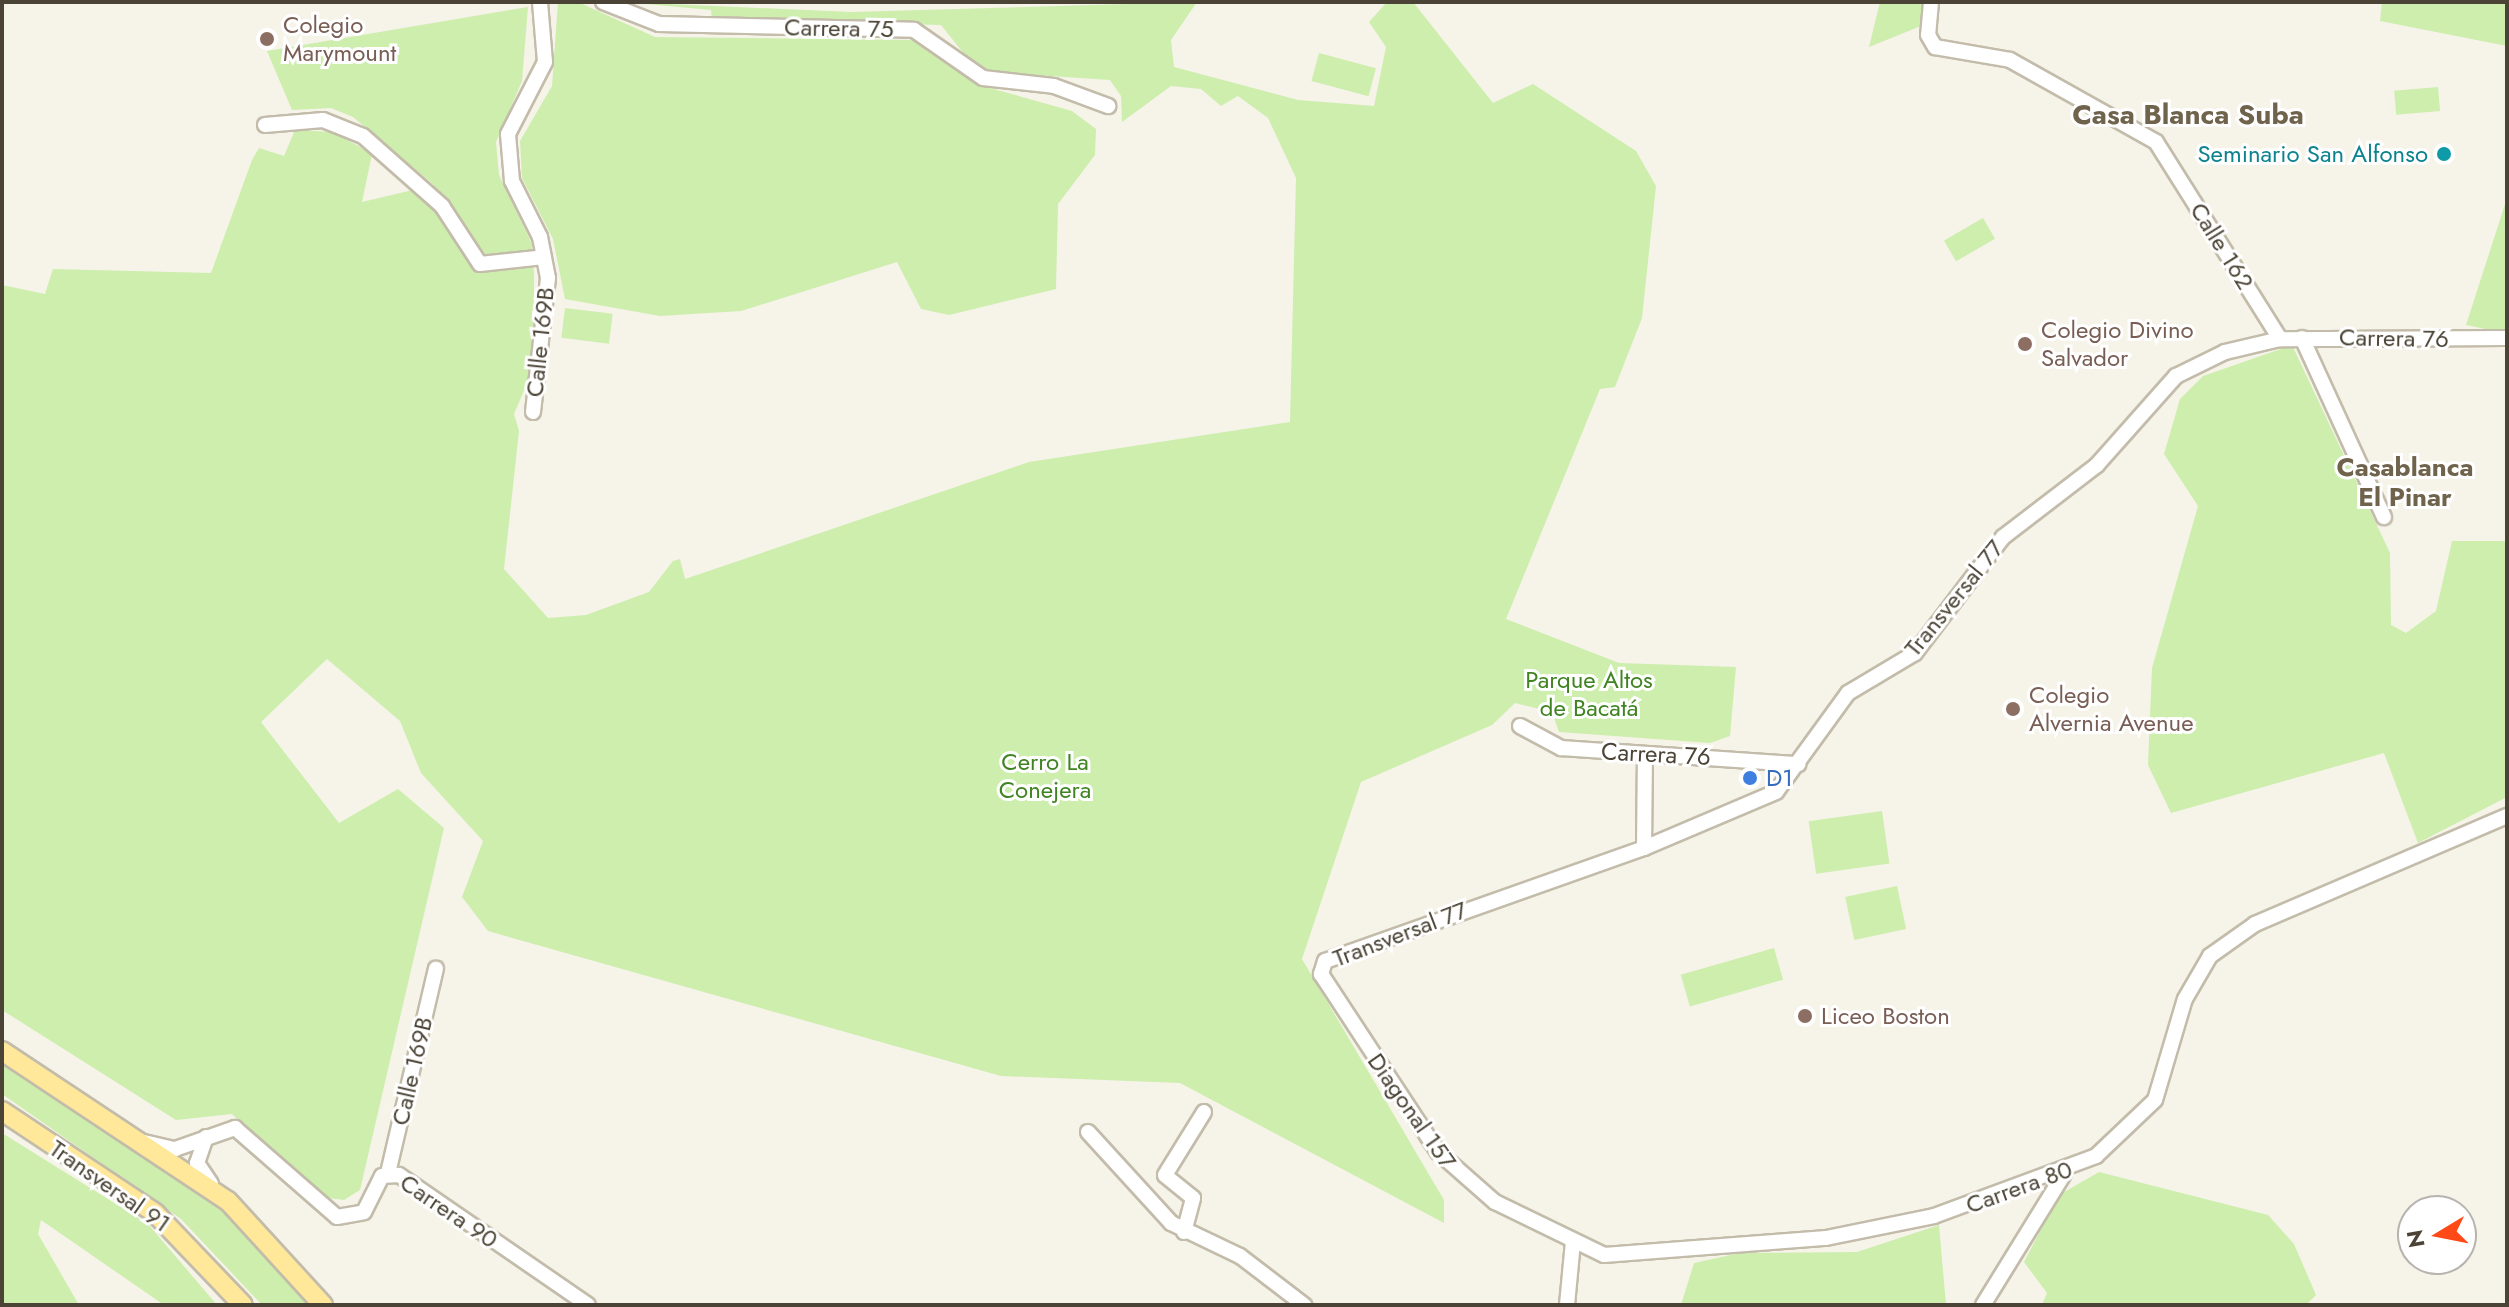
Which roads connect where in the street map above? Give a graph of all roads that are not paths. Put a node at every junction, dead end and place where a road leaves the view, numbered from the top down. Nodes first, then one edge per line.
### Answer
1 (540, 2) edge
2 (603, 2) edge
3 (1931, 2) edge
4 (1108, 106) dead end
5 (265, 125) dead end
6 (544, 257) junction
7 (2302, 338) junction
8 (2507, 338) edge
9 (2280, 339) junction
10 (533, 412) dead end
11 (2384, 517) dead end
12 (1520, 726) dead end
13 (1645, 757) junction
14 (1798, 764) junction
15 (2507, 816) edge
16 (1644, 848) junction
17 (436, 969) dead end
18 (1321, 974) joint
19 (2, 1051) edge
20 (2, 1111) edge
21 (1204, 1112) dead end
22 (1088, 1132) dead end
23 (209, 1133) junction
24 (140, 1140) junction
25 (388, 1173) junction
26 (2064, 1174) junction
27 (228, 1201) junction
28 (1184, 1232) junction
29 (1573, 1242) junction
30 (243, 1305) edge
31 (323, 1305) edge
32 (588, 1305) edge
33 (1304, 1305) edge
34 (1567, 1305) edge
35 (1983, 1305) edge

1 - 6 street, Calle 169B
2 - 4 street, Carrera 75
3 - 9 street, Calle 162
5 - 6 street
6 - 10 street, Calle 169B
7 - 8 street, Carrera 76
7 - 9 street, Carrera 76
7 - 11 street
9 - 14 street, Transversal 77
12 - 13 street, Carrera 76
13 - 14 street, Carrera 76
13 - 16 street
14 - 16 street, Transversal 77
15 - 26 street, Carrera 80
16 - 18 street, Transversal 77
17 - 25 street, Calle 169B
18 - 29 street, Diagonal 157
19 - 24 main road
20 - 30 main road, Transversal 91
21 - 28 street
22 - 28 street
23 - 24 street, Carrera 90
23 - 25 street, Carrera 90
23 - 27 street
24 - 27 main road
25 - 32 street, Carrera 90
26 - 29 street, Carrera 80
26 - 35 street
27 - 31 main road
28 - 33 street
29 - 34 street

